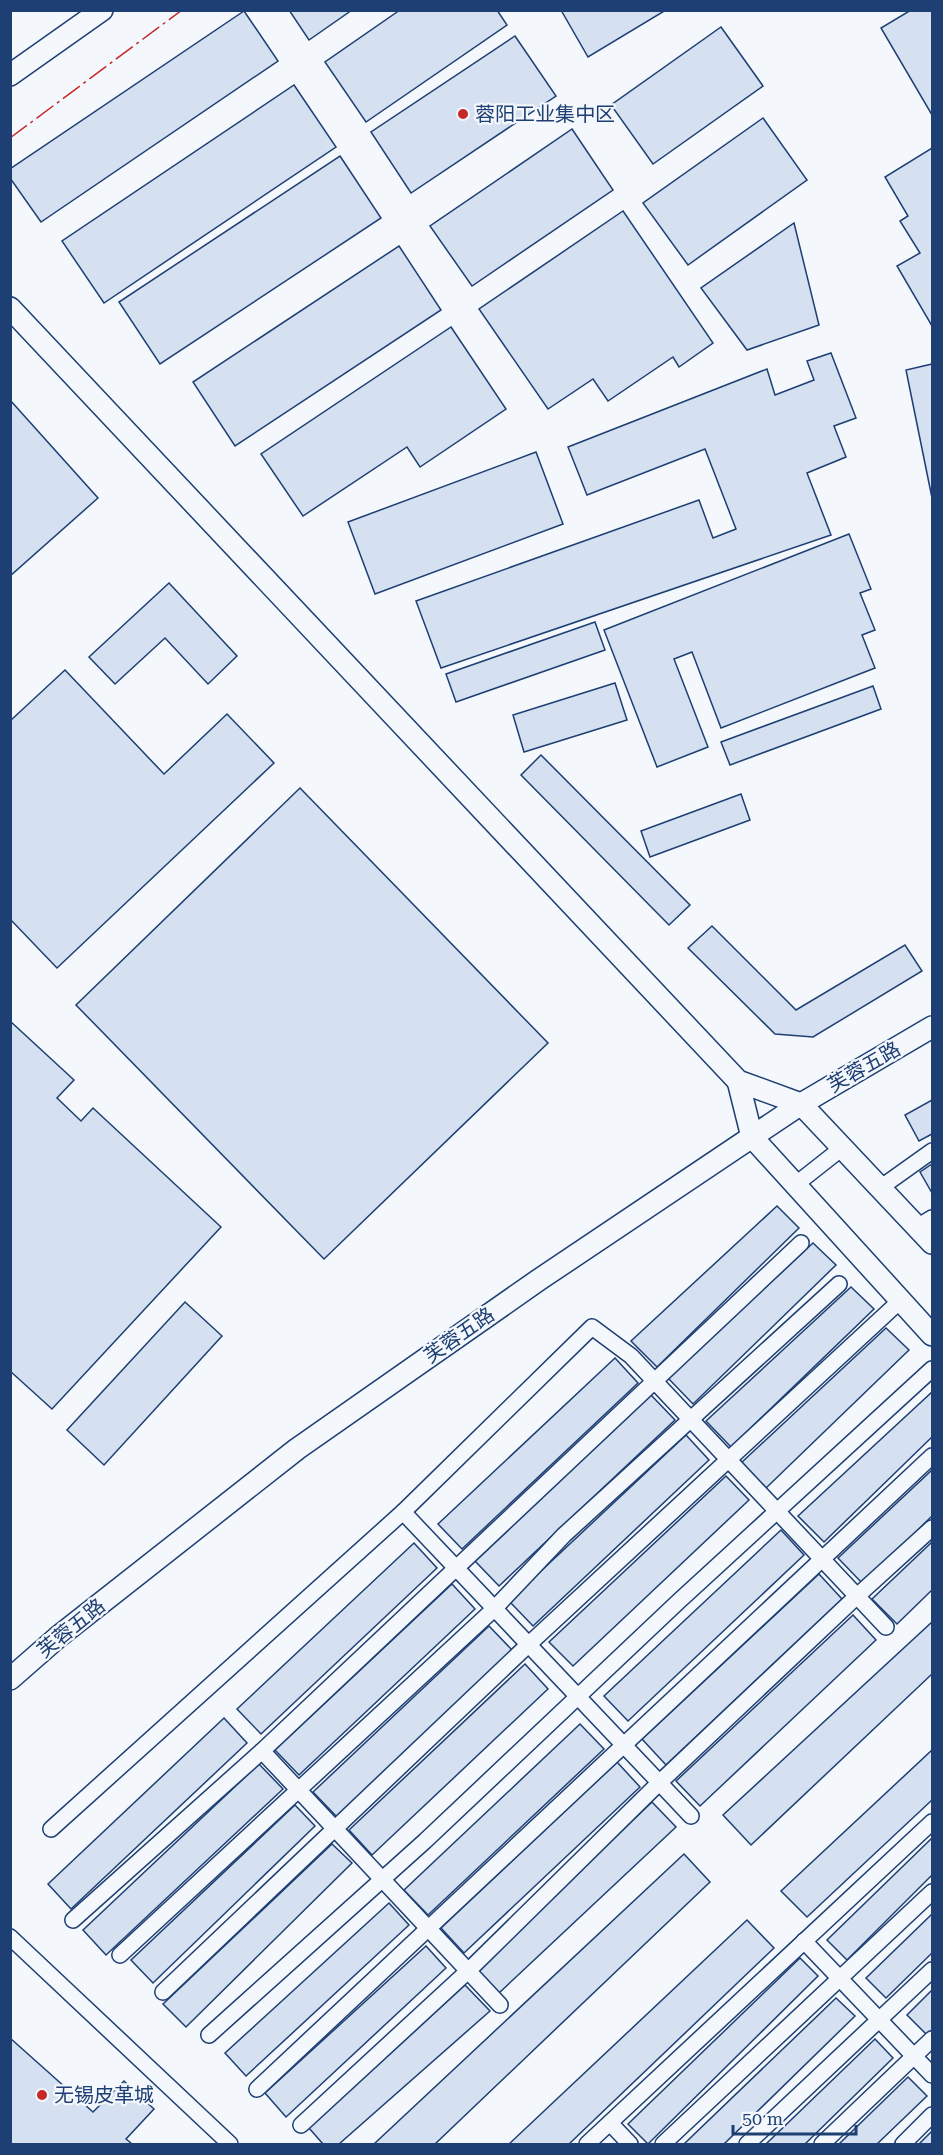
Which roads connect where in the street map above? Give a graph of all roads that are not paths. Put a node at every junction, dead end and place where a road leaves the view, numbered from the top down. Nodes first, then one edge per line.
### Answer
1 (102, 10) edge
2 (10, 75) edge
3 (10, 308) edge
4 (933, 1027) edge
5 (738, 1081) junction
6 (801, 1104) junction
7 (752, 1137) junction
8 (842, 1148) junction
9 (933, 1151) edge
10 (795, 1185) junction
11 (880, 1188) junction
12 (925, 1223) edge
13 (801, 1243) dead end
14 (933, 1243) edge
15 (839, 1284) dead end
16 (901, 1300) junction
17 (933, 1335) edge
18 (933, 1370) edge
19 (654, 1381) junction
20 (690, 1420) junction
21 (933, 1456) edge
22 (728, 1460) junction
23 (403, 1512) junction
24 (776, 1512) junction
25 (933, 1528) edge
26 (821, 1559) junction
27 (455, 1568) junction
28 (856, 1596) junction
29 (494, 1609) junction
30 (886, 1628) dead end
31 (528, 1645) junction
32 (10, 1679) edge
33 (577, 1697) junction
34 (624, 1745) junction
35 (262, 1751) junction
36 (659, 1783) junction
37 (299, 1791) junction
38 (691, 1816) dead end
39 (933, 1822) edge
40 (51, 1829) dead end
41 (335, 1829) junction
42 (382, 1880) junction
43 (933, 1892) edge
44 (74, 1920) dead end
45 (428, 1929) junction
46 (10, 1937) edge
47 (804, 1941) junction
48 (120, 1955) dead end
49 (933, 1970) edge
50 (468, 1971) junction
51 (840, 1978) junction
52 (163, 1992) dead end
53 (500, 2005) dead end
54 (880, 2020) junction
55 (209, 2035) dead end
56 (933, 2039) edge
57 (914, 2056) junction
58 (933, 2075) edge
59 (257, 2089) dead end
60 (933, 2115) edge
61 (610, 2123) junction
62 (301, 2125) dead end
63 (230, 2145) edge
64 (587, 2145) edge
65 (630, 2145) edge
66 (663, 2145) edge
67 (747, 2145) edge
68 (822, 2145) edge
69 (903, 2145) edge

1 - 2 street
3 - 5 street
4 - 6 street, 芙蓉五路
5 - 6 street
5 - 7 street
6 - 7 street, 芙蓉五路
6 - 8 street
7 - 10 street
7 - 32 street, 芙蓉五路
8 - 10 street
8 - 11 street
9 - 11 street
10 - 16 street
11 - 12 street
12 - 14 street
13 - 19 street
15 - 20 street
16 - 17 street
16 - 22 street
18 - 24 street
19 - 20 street
19 - 23 street
19 - 27 street
20 - 22 street
20 - 29 street
21 - 26 street
22 - 24 street
22 - 31 street
23 - 27 street
23 - 40 street
24 - 26 street
24 - 33 street
25 - 28 street
26 - 28 street
26 - 34 street
27 - 29 street
27 - 35 street
28 - 30 street
28 - 36 street
29 - 31 street
29 - 37 street
31 - 33 street
31 - 41 street
33 - 34 street
33 - 42 street
34 - 36 street
34 - 45 street
35 - 37 street
35 - 44 street
36 - 38 street
36 - 50 street
37 - 41 street
37 - 48 street
39 - 47 street
41 - 42 street
41 - 52 street
42 - 45 street
42 - 55 street
43 - 51 street
45 - 50 street
45 - 59 street
46 - 63 street
47 - 51 street
47 - 61 street
49 - 54 street
50 - 53 street
50 - 62 street
51 - 54 street
51 - 66 street
54 - 57 street
54 - 67 street
56 - 57 street
57 - 58 street
57 - 68 street
60 - 69 street
61 - 64 street
61 - 65 street

